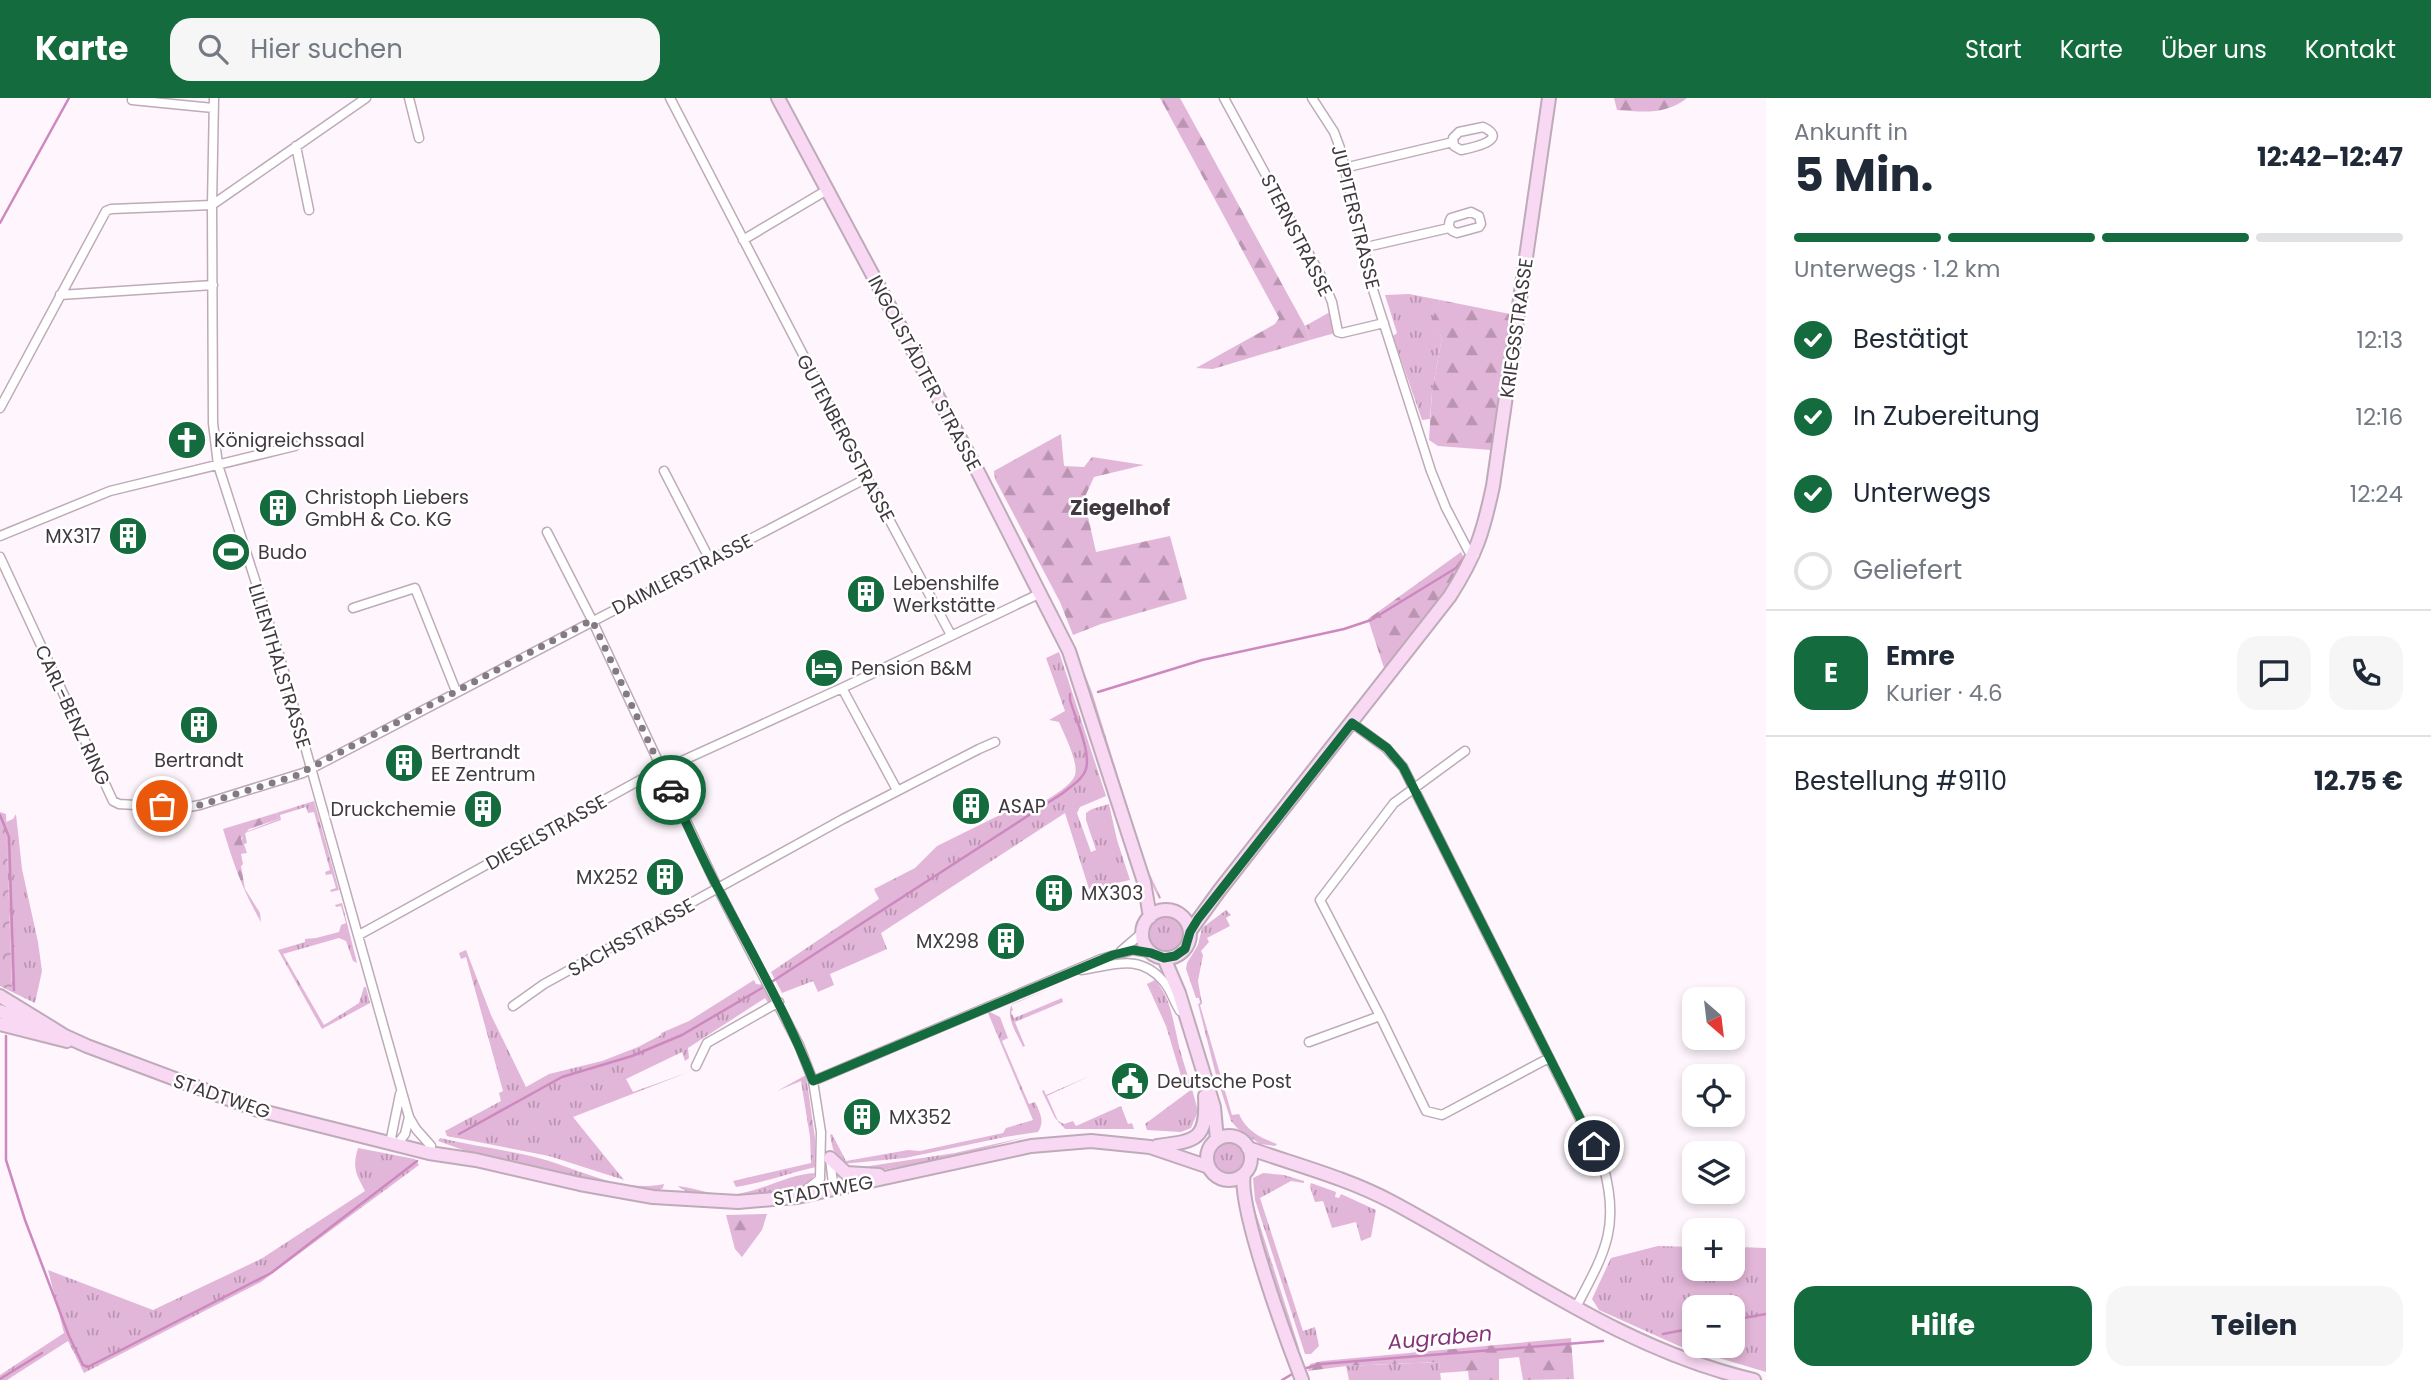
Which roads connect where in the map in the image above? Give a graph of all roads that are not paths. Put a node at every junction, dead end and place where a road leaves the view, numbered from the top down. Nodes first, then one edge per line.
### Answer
1 (214, 98) edge
2 (366, 98) edge
3 (409, 98) edge
4 (670, 98) edge
5 (778, 98) edge
6 (1224, 98) edge
7 (1312, 98) edge
8 (1549, 98) edge
9 (132, 100) dead end
10 (213, 108) junction
11 (419, 138) dead end
12 (1453, 142) junction
13 (296, 146) junction
14 (1344, 169) junction
15 (827, 191) junction
16 (212, 205) junction
17 (309, 211) dead end
18 (1449, 228) dead end
19 (743, 240) junction
20 (1362, 248) junction
21 (213, 285) junction
22 (60, 295) junction
23 (1384, 323) junction
24 (0, 408) edge
25 (295, 446) dead end
26 (218, 465) junction
27 (664, 471) dead end
28 (867, 478) junction
29 (547, 532) dead end
30 (0, 536) edge
31 (1475, 555) junction
32 (0, 557) edge
33 (710, 560) junction
34 (1041, 593) junction
35 (353, 608) dead end
36 (592, 620) junction
37 (951, 635) junction
38 (842, 688) junction
39 (456, 691) junction
40 (1352, 723) junction
41 (995, 743) dead end
42 (1465, 751) dead end
43 (311, 768) junction
44 (662, 769) junction
45 (1414, 787) junction
46 (897, 790) junction
47 (1144, 882) junction
48 (718, 889) junction
49 (1219, 891) junction
50 (1165, 911) junction
51 (1182, 916) junction
52 (1150, 917) junction
53 (1143, 932) junction
54 (1190, 932) junction
55 (359, 935) junction
56 (1118, 953) junction
57 (1151, 953) junction
58 (1180, 954) junction
59 (1164, 958) junction
60 (1071, 971) junction
61 (1179, 993) junction
62 (0, 996) edge
63 (779, 1002) junction
64 (513, 1006) dead end
65 (0, 1011) edge
66 (1380, 1016) junction
67 (1186, 1019) junction
68 (0, 1024) edge
69 (65, 1036) junction
70 (1308, 1042) dead end
71 (87, 1046) junction
72 (1549, 1058) junction
73 (696, 1066) dead end
74 (813, 1081) junction
75 (1207, 1086) junction
76 (401, 1091) junction
77 (1214, 1107) junction
78 (409, 1116) junction
79 (394, 1125) junction
80 (360, 1135) junction
81 (375, 1137) junction
82 (1234, 1137) junction
83 (1217, 1140) junction
84 (822, 1142) junction
85 (398, 1143) junction
86 (431, 1146) junction
87 (1150, 1147) junction
88 (1248, 1148) junction
89 (1208, 1152) junction
90 (1169, 1153) junction
91 (830, 1158) junction
92 (476, 1160) junction
93 (1282, 1161) junction
94 (1209, 1167) junction
95 (1247, 1170) junction
96 (901, 1176) junction
97 (1228, 1180) junction
98 (828, 1192) junction
99 (797, 1197) junction
100 (1245, 1205) junction
101 (1575, 1309) junction
102 (1300, 1374) edge
103 (1754, 1380) edge

1 - 10 street, LILIENTHALSTRASSE
2 - 13 street
3 - 11 street
4 - 19 street, GUTENBERGSTRASSE
5 - 15 main road, INGOLSTÄDTER STRASSE
6 - 23 street, STERNSTRASSE
7 - 14 street, JUPITERSTRASSE
8 - 31 main road, KRIEGSSTRASSE
9 - 10 street
10 - 16 street, LILIENTHALSTRASSE
12 - 12 street
12 - 14 street
13 - 16 street
13 - 17 street
14 - 20 street, JUPITERSTRASSE
15 - 19 street
15 - 34 main road, INGOLSTÄDTER STRASSE
16 - 21 street, LILIENTHALSTRASSE
16 - 22 street
18 - 20 street
19 - 28 street, GUTENBERGSTRASSE
20 - 23 street, JUPITERSTRASSE
21 - 22 street
21 - 26 street, LILIENTHALSTRASSE
22 - 24 street
23 - 31 street, JUPITERSTRASSE
25 - 26 street
26 - 30 street
26 - 43 street, LILIENTHALSTRASSE
27 - 33 street
28 - 33 street, DAIMLERSTRASSE
28 - 37 street, GUTENBERGSTRASSE
29 - 36 street
31 - 40 main road, KRIEGSSTRASSE
32 - 43 street, CARL-BENZ RING
33 - 36 street, DAIMLERSTRASSE
34 - 37 street, DIESELSTRASSE
34 - 47 main road, INGOLSTÄDTER STRASSE
35 - 39 street
36 - 39 street, DAIMLERSTRASSE
36 - 44 street
37 - 38 street, DIESELSTRASSE
38 - 44 street, DIESELSTRASSE
38 - 46 street
39 - 43 street, DAIMLERSTRASSE
40 - 45 street
40 - 49 main road, KRIEGSSTRASSE
41 - 46 street, SACHSSTRASSE
42 - 45 street
43 - 55 street, LILIENTHALSTRASSE
44 - 48 street
44 - 55 street, DIESELSTRASSE
45 - 66 street
45 - 72 street
46 - 48 street, SACHSSTRASSE
47 - 50 main road
47 - 52 main road
48 - 63 street
48 - 64 street, SACHSSTRASSE
49 - 51 main road
49 - 54 main road
50 - 51 main road
50 - 52 main road
51 - 54 main road
52 - 53 main road
53 - 56 street
53 - 57 main road
54 - 58 main road
55 - 76 street, LILIENTHALSTRASSE
56 - 57 street
56 - 60 street
57 - 59 main road
58 - 59 main road
58 - 61 main road
59 - 61 main road
60 - 67 street
60 - 74 street
61 - 67 main road
62 - 69 main road
63 - 73 street
63 - 74 street
65 - 69 main road
66 - 70 street
66 - 72 street
67 - 75 main road
68 - 71 main road
69 - 71 main road
71 - 80 main road, STADTWEG
72 - 101 street
74 - 84 street
75 - 77 main road
75 - 87 main road
76 - 78 street, LILIENTHALSTRASSE
76 - 79 street, LILIENTHALSTRASSE
77 - 82 main road
77 - 83 main road
78 - 85 street
78 - 86 street, LILIENTHALSTRASSE
79 - 81 street
79 - 85 street, LILIENTHALSTRASSE
80 - 81 main road, STADTWEG
80 - 85 main road, STADTWEG
81 - 85 main road, STADTWEG
82 - 83 main road
82 - 88 main road
83 - 89 main road
84 - 91 street
84 - 99 street
85 - 86 main road, STADTWEG
85 - 92 main road, STADTWEG
86 - 92 main road, STADTWEG
87 - 90 main road, STADTWEG
87 - 96 main road, STADTWEG
88 - 93 main road
88 - 95 main road
89 - 90 main road, STADTWEG
89 - 94 main road
90 - 94 main road, STADTWEG
91 - 96 main road
91 - 98 street
92 - 99 main road, STADTWEG
93 - 95 main road
93 - 101 main road
94 - 97 main road
95 - 97 main road
95 - 100 main road
96 - 98 main road, STADTWEG
97 - 100 main road
98 - 99 main road, STADTWEG
100 - 102 main road
101 - 103 main road

